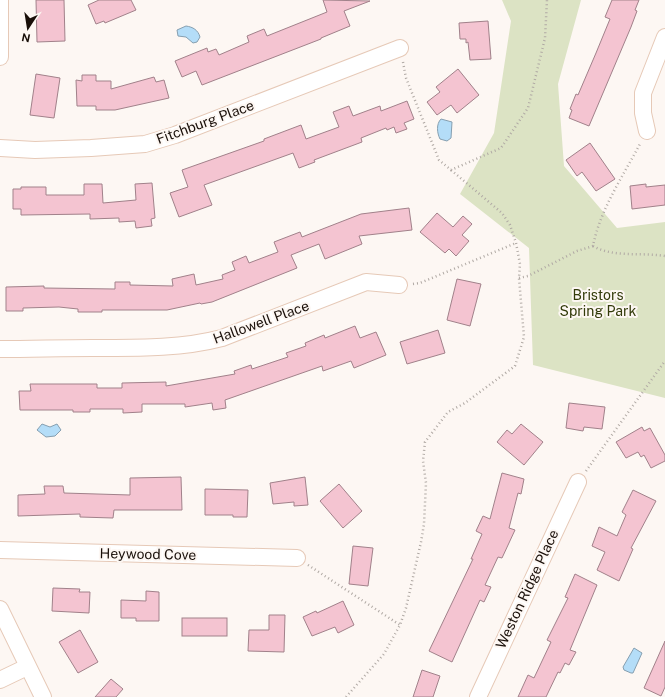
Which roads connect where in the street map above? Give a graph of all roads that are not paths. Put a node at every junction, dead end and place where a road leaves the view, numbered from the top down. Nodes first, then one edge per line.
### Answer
1 (0, 0) edge
2 (665, 37) edge
3 (400, 48) road end
4 (0, 57) edge
5 (647, 131) road end
6 (0, 148) edge
7 (399, 285) road end
8 (0, 349) edge
9 (578, 482) road end
10 (0, 550) edge
11 (297, 558) road end
12 (0, 609) edge
13 (27, 667) junction
14 (0, 680) edge
15 (43, 697) edge
16 (478, 697) edge

1 - 4 street
2 - 5 street
3 - 6 street, Fitchburg Place
7 - 8 street, Hallowell Place
9 - 16 street, Weston Ridge Place
10 - 11 street, Heywood Cove
12 - 13 street
13 - 14 street
13 - 15 street

